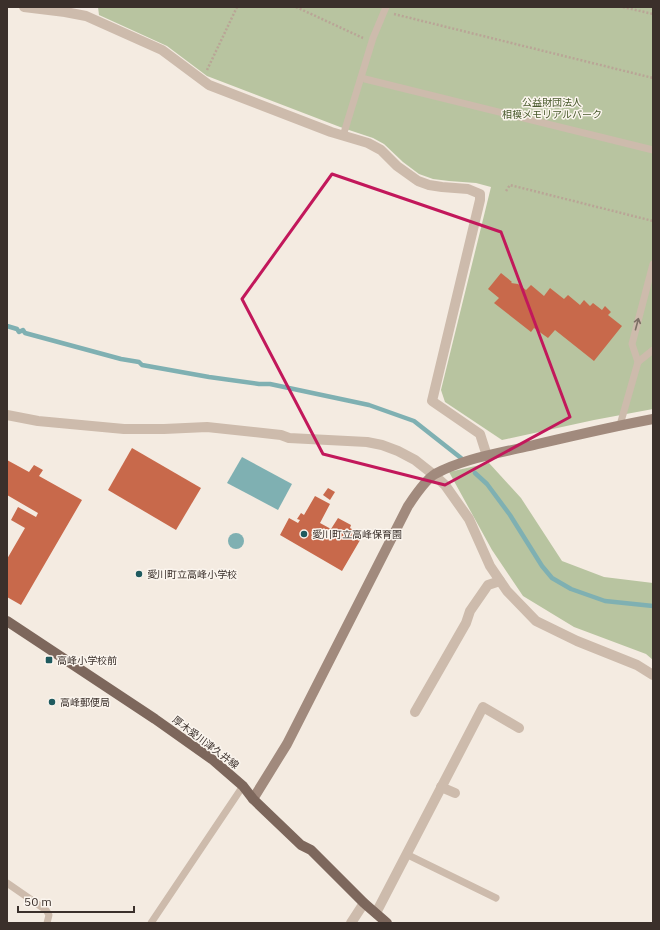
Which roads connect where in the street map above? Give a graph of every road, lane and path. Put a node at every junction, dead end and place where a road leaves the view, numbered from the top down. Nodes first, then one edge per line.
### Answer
1 (24, 7) edge
2 (237, 7) edge
3 (296, 7) edge
4 (623, 7) edge
5 (385, 9) edge
6 (88, 11) edge
7 (653, 14) edge
8 (372, 42) junction
9 (361, 78) junction
10 (653, 78) edge
11 (202, 80) junction
12 (344, 136) junction
13 (653, 150) edge
14 (506, 191) dead end
15 (653, 221) edge
16 (653, 264) edge
17 (653, 350) edge
18 (638, 362) junction
19 (7, 415) edge
20 (653, 419) edge
21 (620, 425) junction
22 (487, 456) junction
23 (434, 475) junction
24 (500, 581) junction
25 (7, 621) edge
26 (653, 675) edge
27 (415, 712) dead end
28 (519, 728) dead end
29 (243, 786) junction
30 (441, 787) junction
31 (455, 793) dead end
32 (253, 799) junction
33 (406, 854) junction
34 (7, 883) edge
35 (496, 898) dead end
36 (364, 903) junction
37 (376, 913) junction
38 (47, 923) edge
39 (151, 923) edge
40 (351, 923) edge
41 (387, 923) edge

1 - 6 street
2 - 11 path
3 - 8 path
4 - 7 path
5 - 8 lane
5 - 10 path
6 - 11 street
8 - 9 lane
9 - 12 lane
9 - 13 lane
11 - 12 street
12 - 22 street
14 - 15 path
18 -> 16 lane
17 - 18 lane
18 - 21 lane
19 - 23 street
20 - 21 street
21 - 22 street
22 - 23 street
23 - 24 street
23 - 32 street
24 - 26 street
24 - 27 street
25 - 29 main road, 厚木愛川津久井線
28 - 30 street
29 - 32 main road, 厚木愛川津久井線
29 - 39 lane
30 - 31 street
30 - 33 street
32 - 36 main road, 厚木愛川津久井線
33 - 35 lane
33 - 37 street
34 - 38 lane
36 - 37 main road, 厚木愛川津久井線
36 - 40 street
37 - 41 main road, 厚木愛川津久井線

